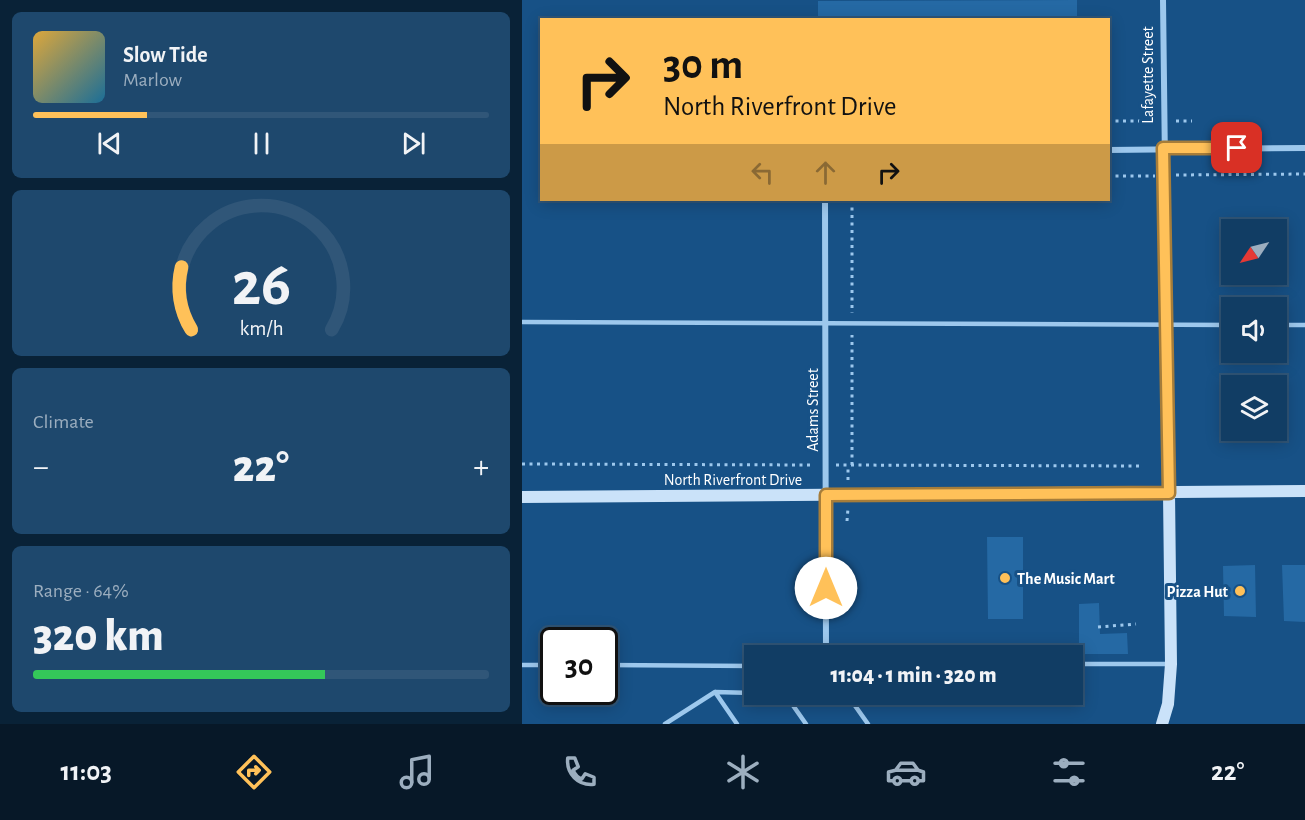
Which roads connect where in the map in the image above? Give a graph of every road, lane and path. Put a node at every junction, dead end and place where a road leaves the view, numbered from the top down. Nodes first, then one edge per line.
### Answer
1 (1163, 0) edge
2 (1110, 121) edge
3 (1163, 121) junction
4 (1192, 121) dead end
5 (1163, 148) junction
6 (1305, 148) edge
7 (1110, 150) edge
8 (1305, 174) edge
9 (1164, 175) junction
10 (1110, 176) edge
11 (825, 201) edge
12 (522, 322) edge
13 (825, 322) junction
14 (1221, 325) edge
15 (1287, 325) edge
16 (1305, 325) edge
17 (1167, 326) junction
18 (1305, 491) edge
19 (1169, 493) junction
20 (826, 495) junction
21 (522, 497) edge
22 (1136, 624) dead end
23 (1125, 626) junction
24 (1098, 627) dead end
25 (1125, 633) dead end
26 (826, 645) edge
27 (1083, 664) edge
28 (1171, 664) junction
29 (522, 665) edge
30 (540, 665) edge
31 (618, 665) edge
32 (744, 666) edge
33 (715, 692) junction
34 (744, 693) edge
35 (793, 705) edge
36 (855, 705) edge
37 (665, 724) edge
38 (737, 724) edge
39 (806, 724) edge
40 (868, 724) edge
41 (1162, 724) edge

1 - 3 street, Lafayette Street
2 - 3 path
3 - 4 path
3 - 5 street, Lafayette Street
5 - 6 street
5 - 7 street
5 - 9 street, Lafayette Street
8 - 9 path
9 - 10 path
9 - 17 street, Lafayette Street
11 - 13 street, Adams Street
12 - 13 lane
13 - 17 lane
13 - 20 street, Adams Street
14 - 17 lane
15 - 16 lane
17 - 19 street, Lafayette Street
18 - 19 main road, North Riverfront Drive
19 - 20 main road, North Riverfront Drive
19 - 28 main road, Lafayette Street
20 - 21 main road, North Riverfront Drive
20 - 26 street, Adams Street
22 - 23 path
23 - 24 path
23 - 25 path
27 - 28 lane
28 - 41 main road, Lafayette Street
29 - 30 lane
31 - 32 lane
33 - 34 lane
33 - 37 lane
33 - 38 lane
35 - 39 lane
36 - 40 lane

